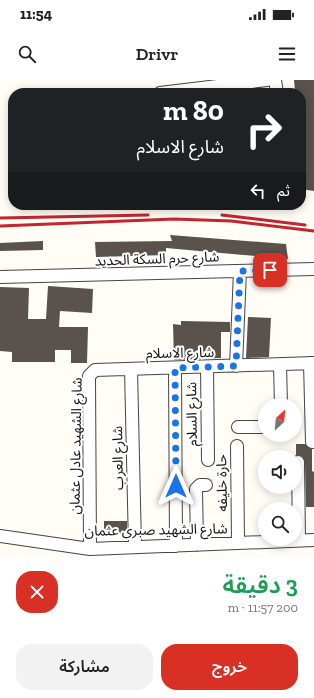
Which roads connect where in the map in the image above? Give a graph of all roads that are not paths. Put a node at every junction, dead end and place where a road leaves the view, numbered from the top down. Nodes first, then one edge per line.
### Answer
1 (268, 80) edge
2 (202, 88) edge
3 (314, 269) edge
4 (240, 271) junction
5 (0, 277) edge
6 (312, 363) edge
7 (280, 365) junction
8 (236, 366) junction
9 (207, 367) junction
10 (175, 368) junction
11 (132, 369) junction
12 (94, 370) joint
13 (282, 398) edge
14 (238, 427) dead end
15 (258, 427) edge
16 (312, 442) dead end
17 (237, 446) dead end
18 (208, 460) dead end
19 (206, 484) dead end
20 (0, 536) edge
21 (302, 540) edge
22 (314, 540) edge
23 (258, 543) edge
24 (238, 544) junction
25 (197, 545) junction
26 (176, 546) junction
27 (135, 547) junction
28 (90, 548) junction

1 - 2 street
3 - 4 street, شارع حرم السكة الحديد
4 - 5 street, شارع حرم السكة الحديد
4 - 8 street
6 - 7 street, شارع الاسلام
6 - 16 street
7 - 8 street, شارع الاسلام
7 - 13 street
8 - 9 street, شارع الاسلام
9 - 10 street, شارع الاسلام
9 - 18 street, شارع السلام
10 - 11 street, شارع الاسلام
10 - 26 street
11 - 12 street, شارع الاسلام
11 - 27 street, شارع العرب
12 - 28 street, شارع الشهيد عادل عثمان
14 - 15 street
17 - 24 street, حارة خليفه
19 - 25 street
20 - 28 street, شارع الشهيد صبرى عثمان
21 - 22 street, شارع الشهيد صبرى عثمان
23 - 24 street, شارع الشهيد صبرى عثمان
24 - 25 street, شارع الشهيد صبرى عثمان
25 - 26 street, شارع الشهيد صبرى عثمان
26 - 27 street, شارع الشهيد صبرى عثمان
27 - 28 street, شارع الشهيد صبرى عثمان

